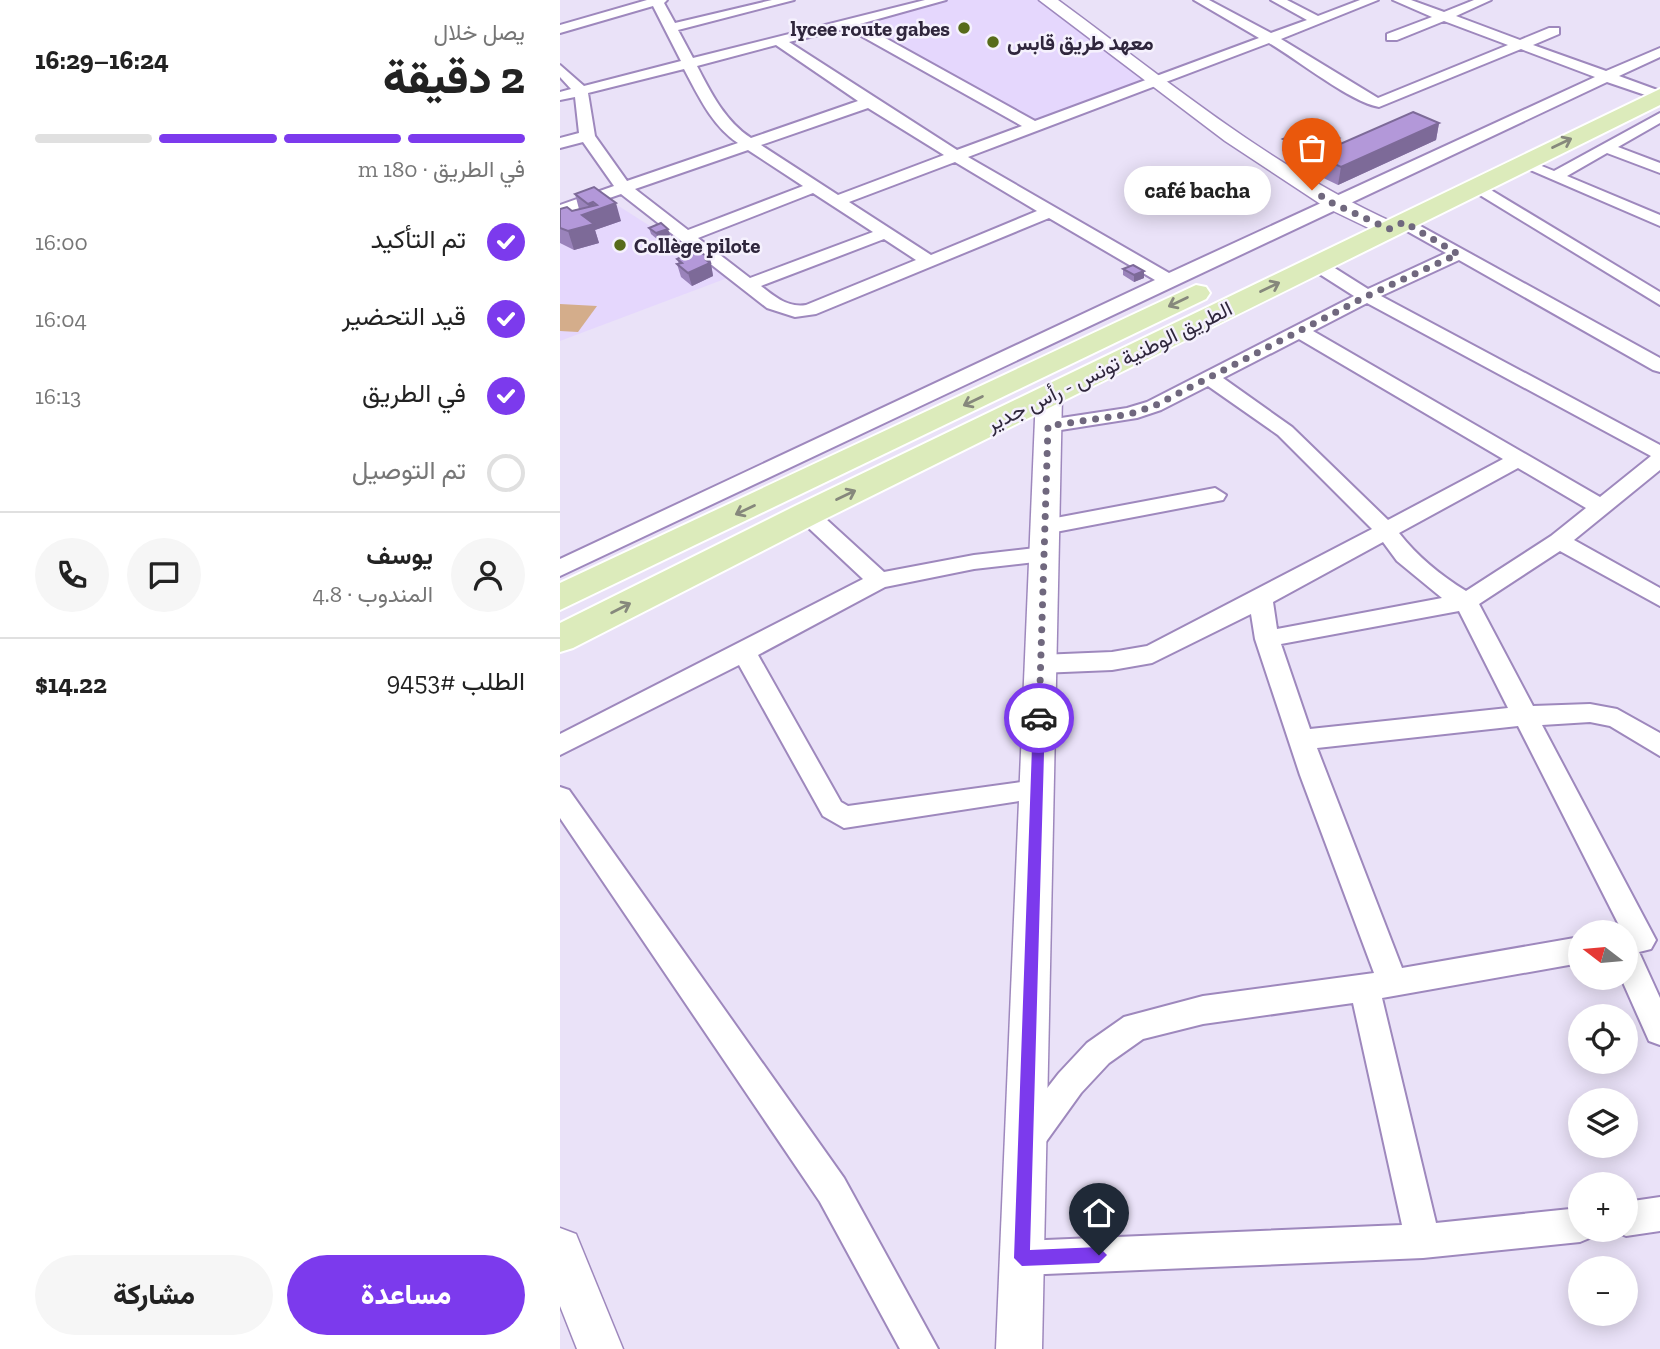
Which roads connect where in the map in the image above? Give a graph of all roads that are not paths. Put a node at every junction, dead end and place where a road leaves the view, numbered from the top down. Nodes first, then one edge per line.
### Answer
1 (658, 0) edge
2 (788, 0) edge
3 (940, 0) edge
4 (1047, 0) edge
5 (1200, 0) edge
6 (1278, 0) edge
7 (1399, 0) edge
8 (1485, 0) edge
9 (1362, 1) edge
10 (1443, 17) junction
11 (1315, 19) junction
12 (848, 23) junction
13 (671, 28) junction
14 (560, 29) edge
15 (1554, 31) dead end
16 (1267, 37) junction
17 (1392, 37) dead end
18 (777, 40) junction
19 (1518, 44) junction
20 (1660, 52) edge
21 (689, 63) junction
22 (560, 69) edge
23 (1660, 74) edge
24 (1157, 80) junction
25 (1640, 89) edge
26 (581, 91) junction
27 (560, 96) edge
28 (867, 103) junction
29 (1660, 117) edge
30 (1032, 126) junction
31 (587, 136) junction
32 (560, 142) edge
33 (749, 146) junction
34 (1605, 147) junction
35 (952, 156) junction
36 (1522, 163) junction
37 (1660, 168) edge
38 (1554, 177) junction
39 (1476, 186) junction
40 (814, 187) junction
41 (624, 189) junction
42 (836, 201) junction
43 (1332, 203) junction
44 (560, 210) edge
45 (1050, 212) junction
46 (1362, 214) junction
47 (1660, 221) edge
48 (1397, 225) junction
49 (885, 233) junction
50 (684, 237) junction
51 (1458, 254) junction
52 (927, 260) junction
53 (1316, 264) junction
54 (1170, 281) junction
55 (747, 285) junction
56 (1367, 296) junction
57 (1660, 300) edge
58 (1299, 331) junction
59 (1660, 366) edge
60 (1208, 377) junction
61 (1048, 411) junction
62 (1518, 459) junction
63 (1659, 459) edge
64 (1215, 495) dead end
65 (1600, 506) junction
66 (807, 514) junction
67 (1385, 530) junction
68 (1044, 541) junction
69 (1559, 541) junction
70 (560, 568) edge
71 (880, 581) junction
72 (560, 598) edge
73 (1660, 598) edge
74 (1261, 599) junction
75 (1466, 602) junction
76 (560, 639) edge
77 (1267, 639) junction
78 (744, 652) junction
79 (1040, 664) junction
80 (1525, 716) junction
81 (1301, 740) junction
82 (560, 745) edge
83 (1660, 746) edge
84 (1036, 790) junction
85 (560, 797) edge
86 (569, 828) edge
87 (1626, 920) edge
88 (1638, 944) edge
89 (1568, 952) edge
90 (1379, 985) junction
91 (1660, 1031) edge
92 (1026, 1142) junction
93 (1660, 1214) edge
94 (1638, 1217) edge
95 (1568, 1226) edge
96 (1423, 1241) junction
97 (560, 1250) edge
98 (1022, 1258) junction
99 (600, 1349) edge
100 (919, 1349) edge
101 (1019, 1349) edge

1 - 13 street
1 - 14 street
2 - 13 street
3 - 12 street
4 - 24 street
5 - 16 street
6 - 11 street
7 - 10 street
8 - 10 street
9 - 11 street
10 - 17 street
10 - 19 street
11 - 16 street
12 - 18 street
12 - 30 street
13 - 21 street
15 - 19 street
16 - 19 street
16 - 24 street
18 - 21 street
18 - 28 street
19 - 25 street
20 - 25 street
21 - 26 street
21 - 33 street
22 - 26 street
23 - 25 main road, الطريق الوطنية تونس - رأس جدير
24 - 30 street
24 - 43 street
36 -> 25 main road, الطريق الوطنية تونس - رأس جدير
25 - 43 street
25 - 46 main road, الطريق الوطنية تونس - رأس جدير
26 - 27 street
26 - 31 street
28 - 33 street
28 - 35 street
29 - 34 street
30 - 35 street
31 - 32 street
31 - 41 street
33 - 40 street
33 - 41 street
34 - 37 street
34 - 38 street
35 - 42 street
35 - 45 street
36 - 38 street
36 - 39 main road, الطريق الوطنية تونس - رأس جدير
38 - 47 street
39 - 48 main road, الطريق الوطنية تونس - رأس جدير
39 - 57 street
40 - 42 street
40 - 50 street
41 - 44 street
41 - 50 street
42 - 49 street
43 - 46 street
43 - 54 street
45 - 52 street
45 - 54 street
46 - 48 street
46 -> 72 main road, الطريق الوطنية تونس - رأس جدير
48 - 51 street
48 - 53 main road, الطريق الوطنية تونس - رأس جدير
49 - 52 street
49 - 55 street
50 - 55 street
51 - 56 street
51 - 59 street
52 - 55 street
53 - 56 street
61 -> 53 main road, الطريق الوطنية تونس - رأس جدير
54 - 70 street
56 - 58 street
56 - 63 street
58 - 60 street
58 - 62 street
60 - 61 street
60 - 67 street
66 -> 61 main road, الطريق الوطنية تونس - رأس جدير
61 - 68 street
62 - 65 street
62 - 67 street
63 - 65 street
64 - 68 street
65 - 69 street
66 - 71 street
76 -> 66 main road, الطريق الوطنية تونس - رأس جدير
67 - 74 street
67 - 75 street
68 - 71 street
68 - 79 street
69 - 73 street
69 - 75 street
71 - 78 street
74 - 77 street
74 - 79 street
75 - 77 street
75 - 80 street
77 - 81 street
78 - 82 street
78 - 84 street
79 - 84 street
80 - 81 street
80 - 83 street
80 - 87 street
81 - 90 street
84 - 92 street
85 - 86 street
86 - 100 street
88 - 91 street
89 - 90 street
90 - 92 street
90 - 96 street
92 - 98 street
93 - 94 street
95 - 96 street
96 - 98 street
97 - 99 street
98 - 101 street

